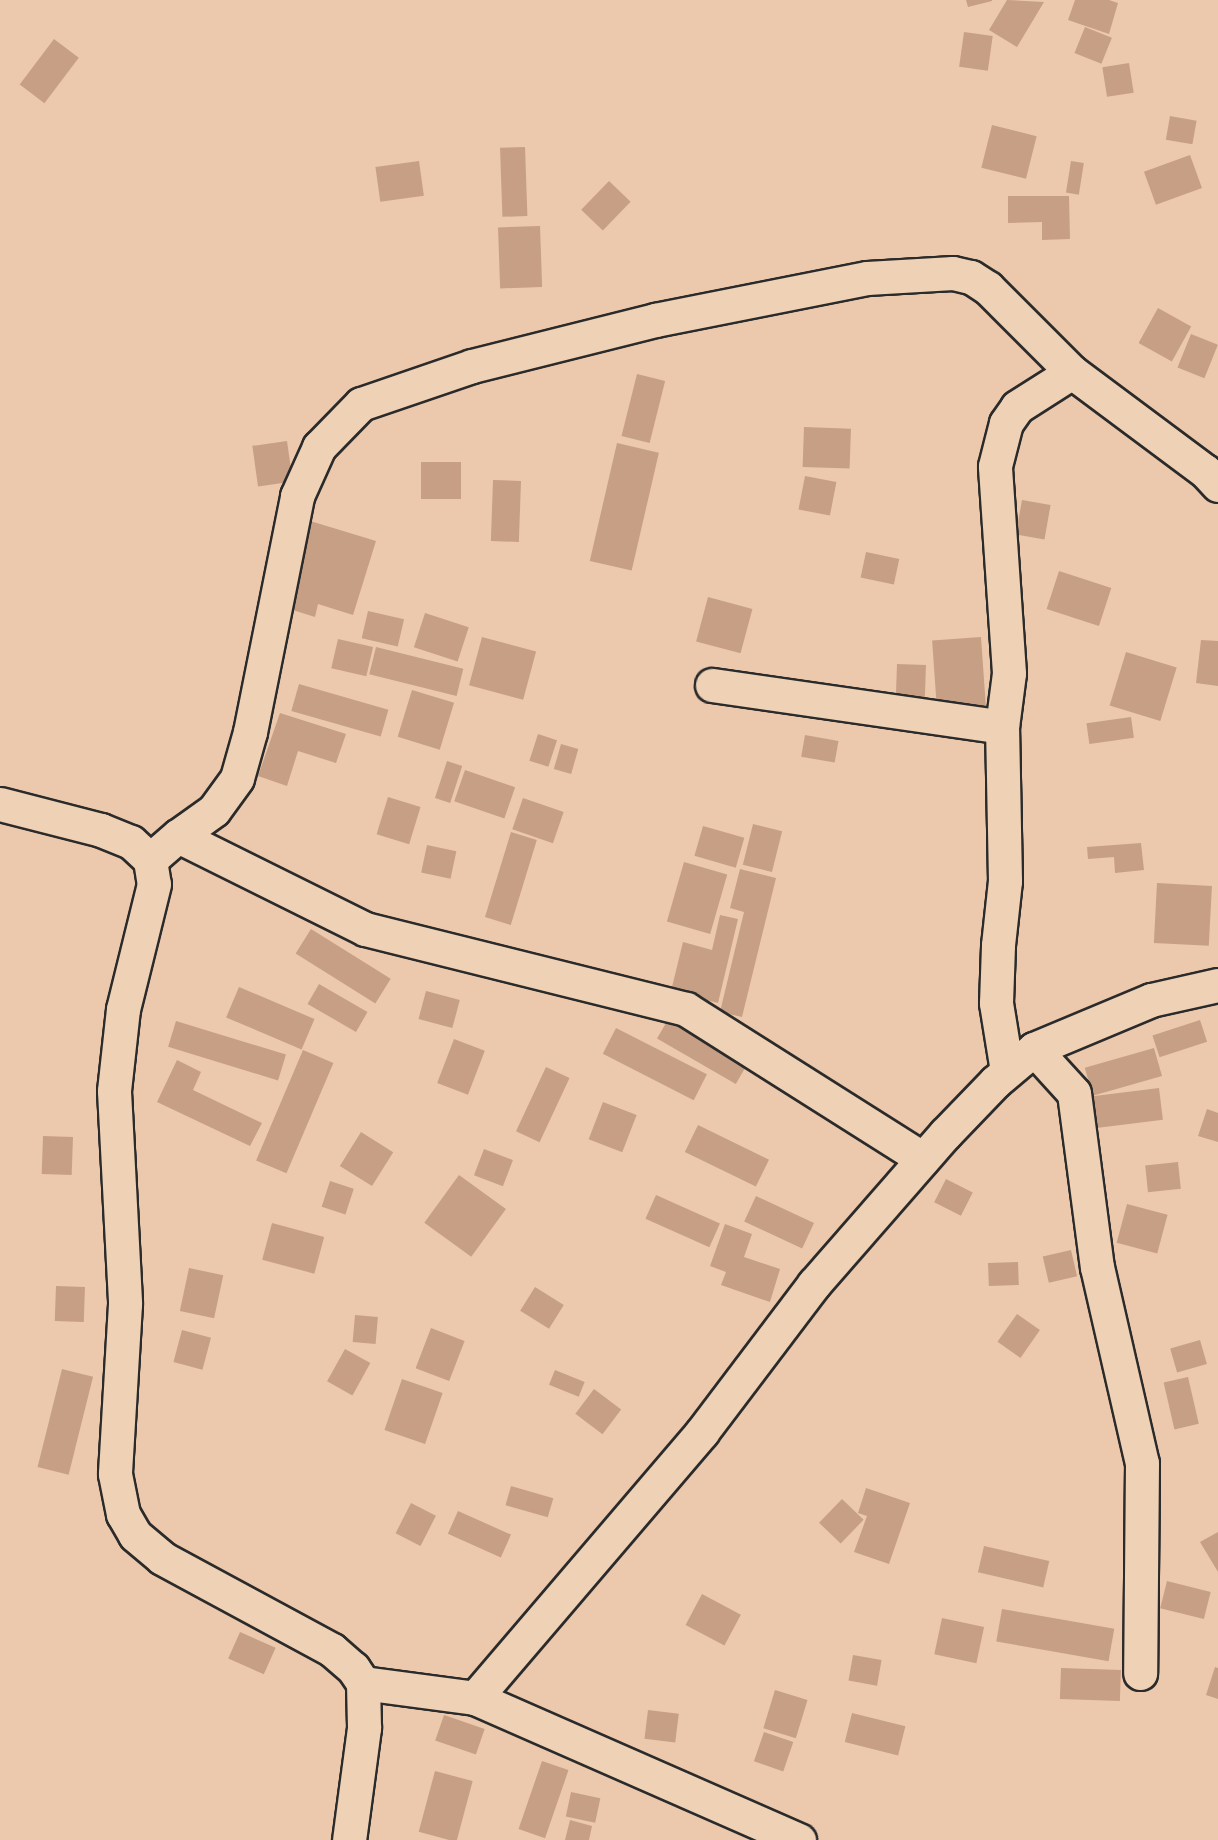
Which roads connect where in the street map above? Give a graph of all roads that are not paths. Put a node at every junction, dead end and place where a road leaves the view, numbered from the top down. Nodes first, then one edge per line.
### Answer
1 (1072, 372) junction
2 (1218, 485) edge
3 (712, 685) dead end
4 (1002, 727) junction
5 (0, 804) edge
6 (178, 836) junction
7 (150, 860) junction
8 (1218, 985) edge
9 (1034, 1049) junction
10 (1007, 1071) junction
11 (923, 1159) junction
12 (1140, 1673) dead end
13 (363, 1683) junction
14 (475, 1698) junction
15 (349, 1840) edge
16 (799, 1840) edge

1 - 2 street
1 - 4 street
1 - 6 street
3 - 4 street
4 - 10 street
5 - 7 street
6 - 7 street
6 - 11 street
7 - 13 street
8 - 9 street
9 - 10 street
9 - 12 street
10 - 11 street
11 - 14 street
13 - 14 street
13 - 15 street
14 - 16 street

